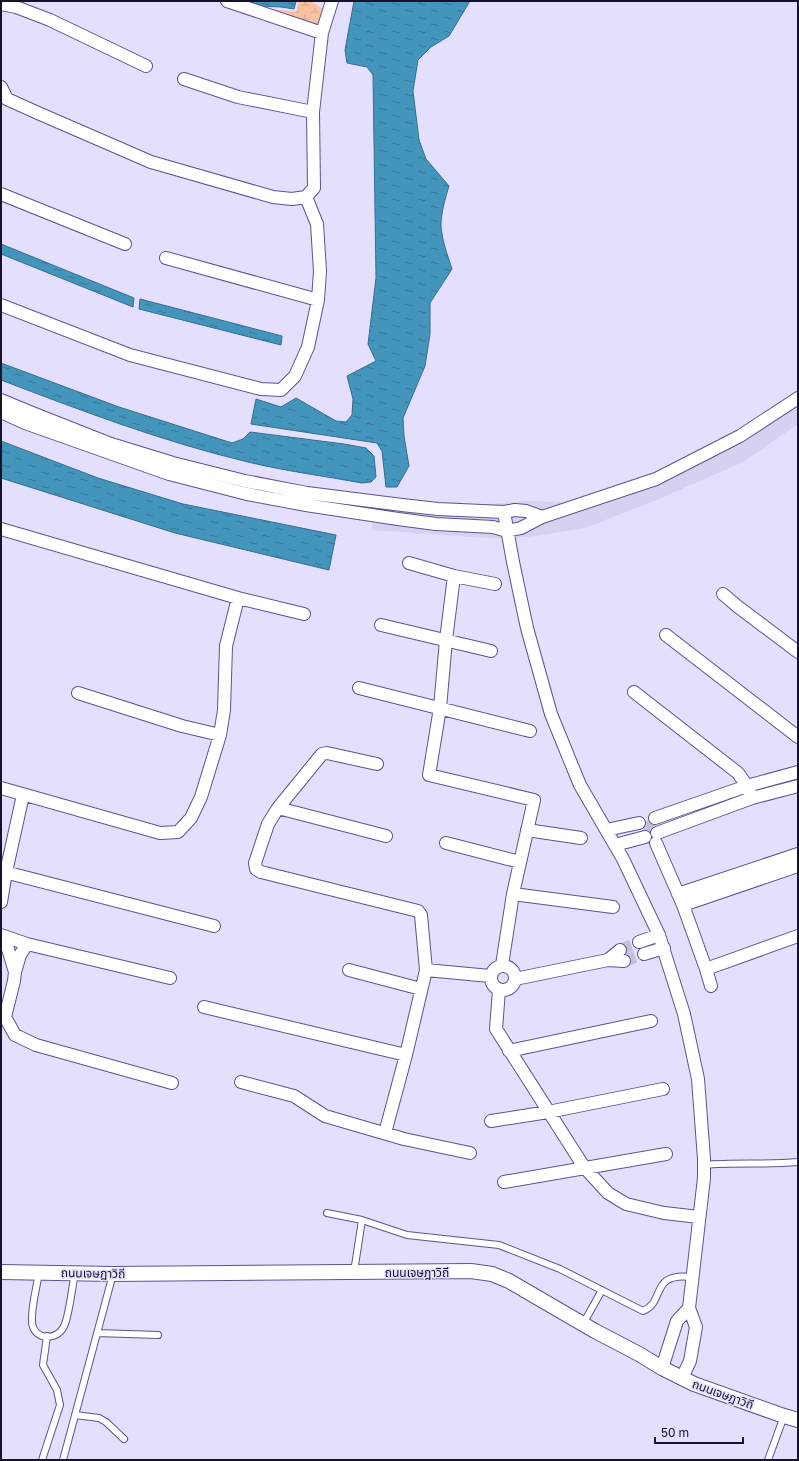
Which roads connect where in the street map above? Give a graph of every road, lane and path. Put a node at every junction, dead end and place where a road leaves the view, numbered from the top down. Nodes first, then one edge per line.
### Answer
1 (227, 1) edge
2 (332, 1) edge
3 (1, 4) edge
4 (322, 33) junction
5 (146, 66) dead end
6 (184, 79) dead end
7 (2, 92) edge
8 (313, 112) junction
9 (1, 194) edge
10 (306, 197) junction
11 (125, 244) dead end
12 (166, 258) dead end
13 (318, 300) junction
14 (1, 305) edge
15 (798, 398) edge
16 (1, 400) edge
17 (1, 412) edge
18 (30, 412) junction
19 (25, 424) junction
20 (402, 505) junction
21 (504, 512) junction
22 (542, 517) junction
23 (398, 519) junction
24 (1, 529) edge
25 (506, 531) junction
26 (408, 564) dead end
27 (454, 576) junction
28 (495, 584) dead end
29 (723, 594) dead end
30 (238, 598) junction
31 (304, 614) dead end
32 (381, 625) dead end
33 (666, 635) dead end
34 (446, 640) junction
35 (491, 651) dead end
36 (798, 652) edge
37 (359, 688) dead end
38 (634, 692) dead end
39 (78, 693) dead end
40 (440, 708) junction
41 (530, 731) dead end
42 (220, 735) junction
43 (798, 737) edge
44 (377, 764) dead end
45 (798, 772) edge
46 (747, 786) junction
47 (798, 786) edge
48 (1, 788) edge
49 (23, 795) junction
50 (752, 798) junction
51 (278, 808) junction
52 (655, 818) dead end
53 (639, 823) dead end
54 (527, 830) junction
55 (606, 830) junction
56 (386, 836) dead end
57 (645, 837) dead end
58 (580, 838) dead end
59 (446, 843) dead end
60 (615, 845) junction
61 (798, 854) edge
62 (520, 862) junction
63 (798, 866) edge
64 (3, 872) edge
65 (513, 894) junction
66 (681, 900) junction
67 (1, 902) edge
68 (613, 907) dead end
69 (214, 926) dead end
70 (1, 935) edge
71 (659, 935) junction
72 (798, 936) edge
73 (1, 940) edge
74 (639, 942) tunnel mouth
75 (27, 944) junction
76 (664, 948) junction
77 (644, 954) tunnel mouth
78 (622, 956) tunnel mouth
79 (502, 965) junction
80 (706, 969) junction
81 (349, 970) dead end
82 (426, 970) junction
83 (14, 972) junction
84 (486, 976) junction
85 (170, 978) dead end
86 (515, 979) junction
87 (711, 986) dead end
88 (421, 989) junction
89 (499, 990) junction
90 (204, 1007) dead end
91 (3, 1017) edge
92 (651, 1021) dead end
93 (510, 1051) junction
94 (406, 1056) junction
95 (241, 1082) dead end
96 (172, 1083) dead end
97 (663, 1089) dead end
98 (548, 1112) junction
99 (491, 1121) dead end
100 (385, 1133) junction
101 (470, 1153) dead end
102 (666, 1154) dead end
103 (798, 1162) edge
104 (704, 1165) junction
105 (584, 1167) junction
106 (504, 1182) dead end
107 (327, 1213) dead end
108 (700, 1217) junction
109 (362, 1220) junction
110 (1, 1272) edge
111 (39, 1272) junction
112 (354, 1272) junction
113 (75, 1273) junction
114 (113, 1274) junction
115 (692, 1277) junction
116 (602, 1290) junction
117 (689, 1308) junction
118 (582, 1324) junction
119 (97, 1333) junction
120 (158, 1335) dead end
121 (47, 1336) junction
122 (662, 1368) junction
123 (682, 1378) junction
124 (75, 1415) junction
125 (784, 1416) junction
126 (798, 1420) edge
127 (124, 1439) dead end
128 (42, 1460) edge
129 (63, 1460) edge
130 (768, 1460) edge

1 - 4 street
2 - 4 street
3 - 5 street
4 - 8 street
6 - 8 street
7 - 10 street
8 - 10 street
9 - 11 street
10 - 13 street
12 - 13 street
13 - 14 street
15 - 22 street
16 - 18 street
17 - 19 street
18 - 19 street
18 - 20 street
19 - 23 street
20 - 21 street
20 - 23 street
21 - 22 street
21 - 25 street
22 - 25 street
23 - 25 street
24 - 30 street
25 - 55 street
26 - 27 street
27 - 28 street
27 - 34 street
29 - 36 street
30 - 31 street
30 - 42 street
32 - 34 street
33 - 43 street
34 - 35 street
34 - 40 street
37 - 40 street
38 - 46 street
39 - 42 street
40 - 41 street
40 - 54 street
42 - 49 street
44 - 51 street
45 - 46 street
46 - 50 street
46 - 52 street
47 - 50 street
48 - 49 street
49 - 64 street
50 - 66 street
51 - 56 street
51 - 82 street
53 - 55 street
54 - 58 street
54 - 62 street
55 - 60 street
57 - 60 street
59 - 62 street
60 - 71 street
61 - 66 street
62 - 65 street
63 - 66 street
64 - 67 street
64 - 69 street
65 - 68 street
65 - 79 street
66 - 80 street
70 - 75 street
71 - 74 street
71 - 76 street
72 - 80 street
73 - 83 street
75 - 83 street
75 - 85 street
76 - 77 street
76 - 104 street
78 - 86 street
79 - 84 street
79 - 86 street
80 - 87 street
81 - 88 street
82 - 84 street
82 - 88 street
83 - 91 street
84 - 89 street
86 - 89 street
88 - 94 street
89 - 93 street
90 - 94 street
91 - 96 street
92 - 93 street
93 - 98 street
94 - 100 street
95 - 100 street
97 - 98 street
98 - 99 street
98 - 105 street
100 - 101 street
102 - 105 street
103 - 104 lane
104 - 108 street
105 - 106 street
105 - 108 street
107 - 109 lane
108 - 115 street
109 - 112 lane
109 - 116 lane
110 - 111 street, ถนนเจษฎาวิถี
111 - 113 street, ถนนเจษฎาวิถี
111 - 121 lane
112 - 114 street, ถนนเจษฎาวิถี
112 - 118 street, ถนนเจษฎาวิถี
113 - 114 street, ถนนเจษฎาวิถี
113 - 121 lane
114 - 119 lane
115 - 116 lane
115 - 117 street
116 - 118 lane
117 - 122 street
117 - 123 street
118 - 122 street, ถนนเจษฎาวิถี
119 - 120 lane
119 - 124 lane
121 - 128 lane
122 - 123 street, ถนนเจษฎาวิถี
123 - 125 street, ถนนเจษฎาวิถี
124 - 127 lane
124 - 129 lane
125 - 126 street, ถนนเจษฎาวิถี
125 - 130 lane

